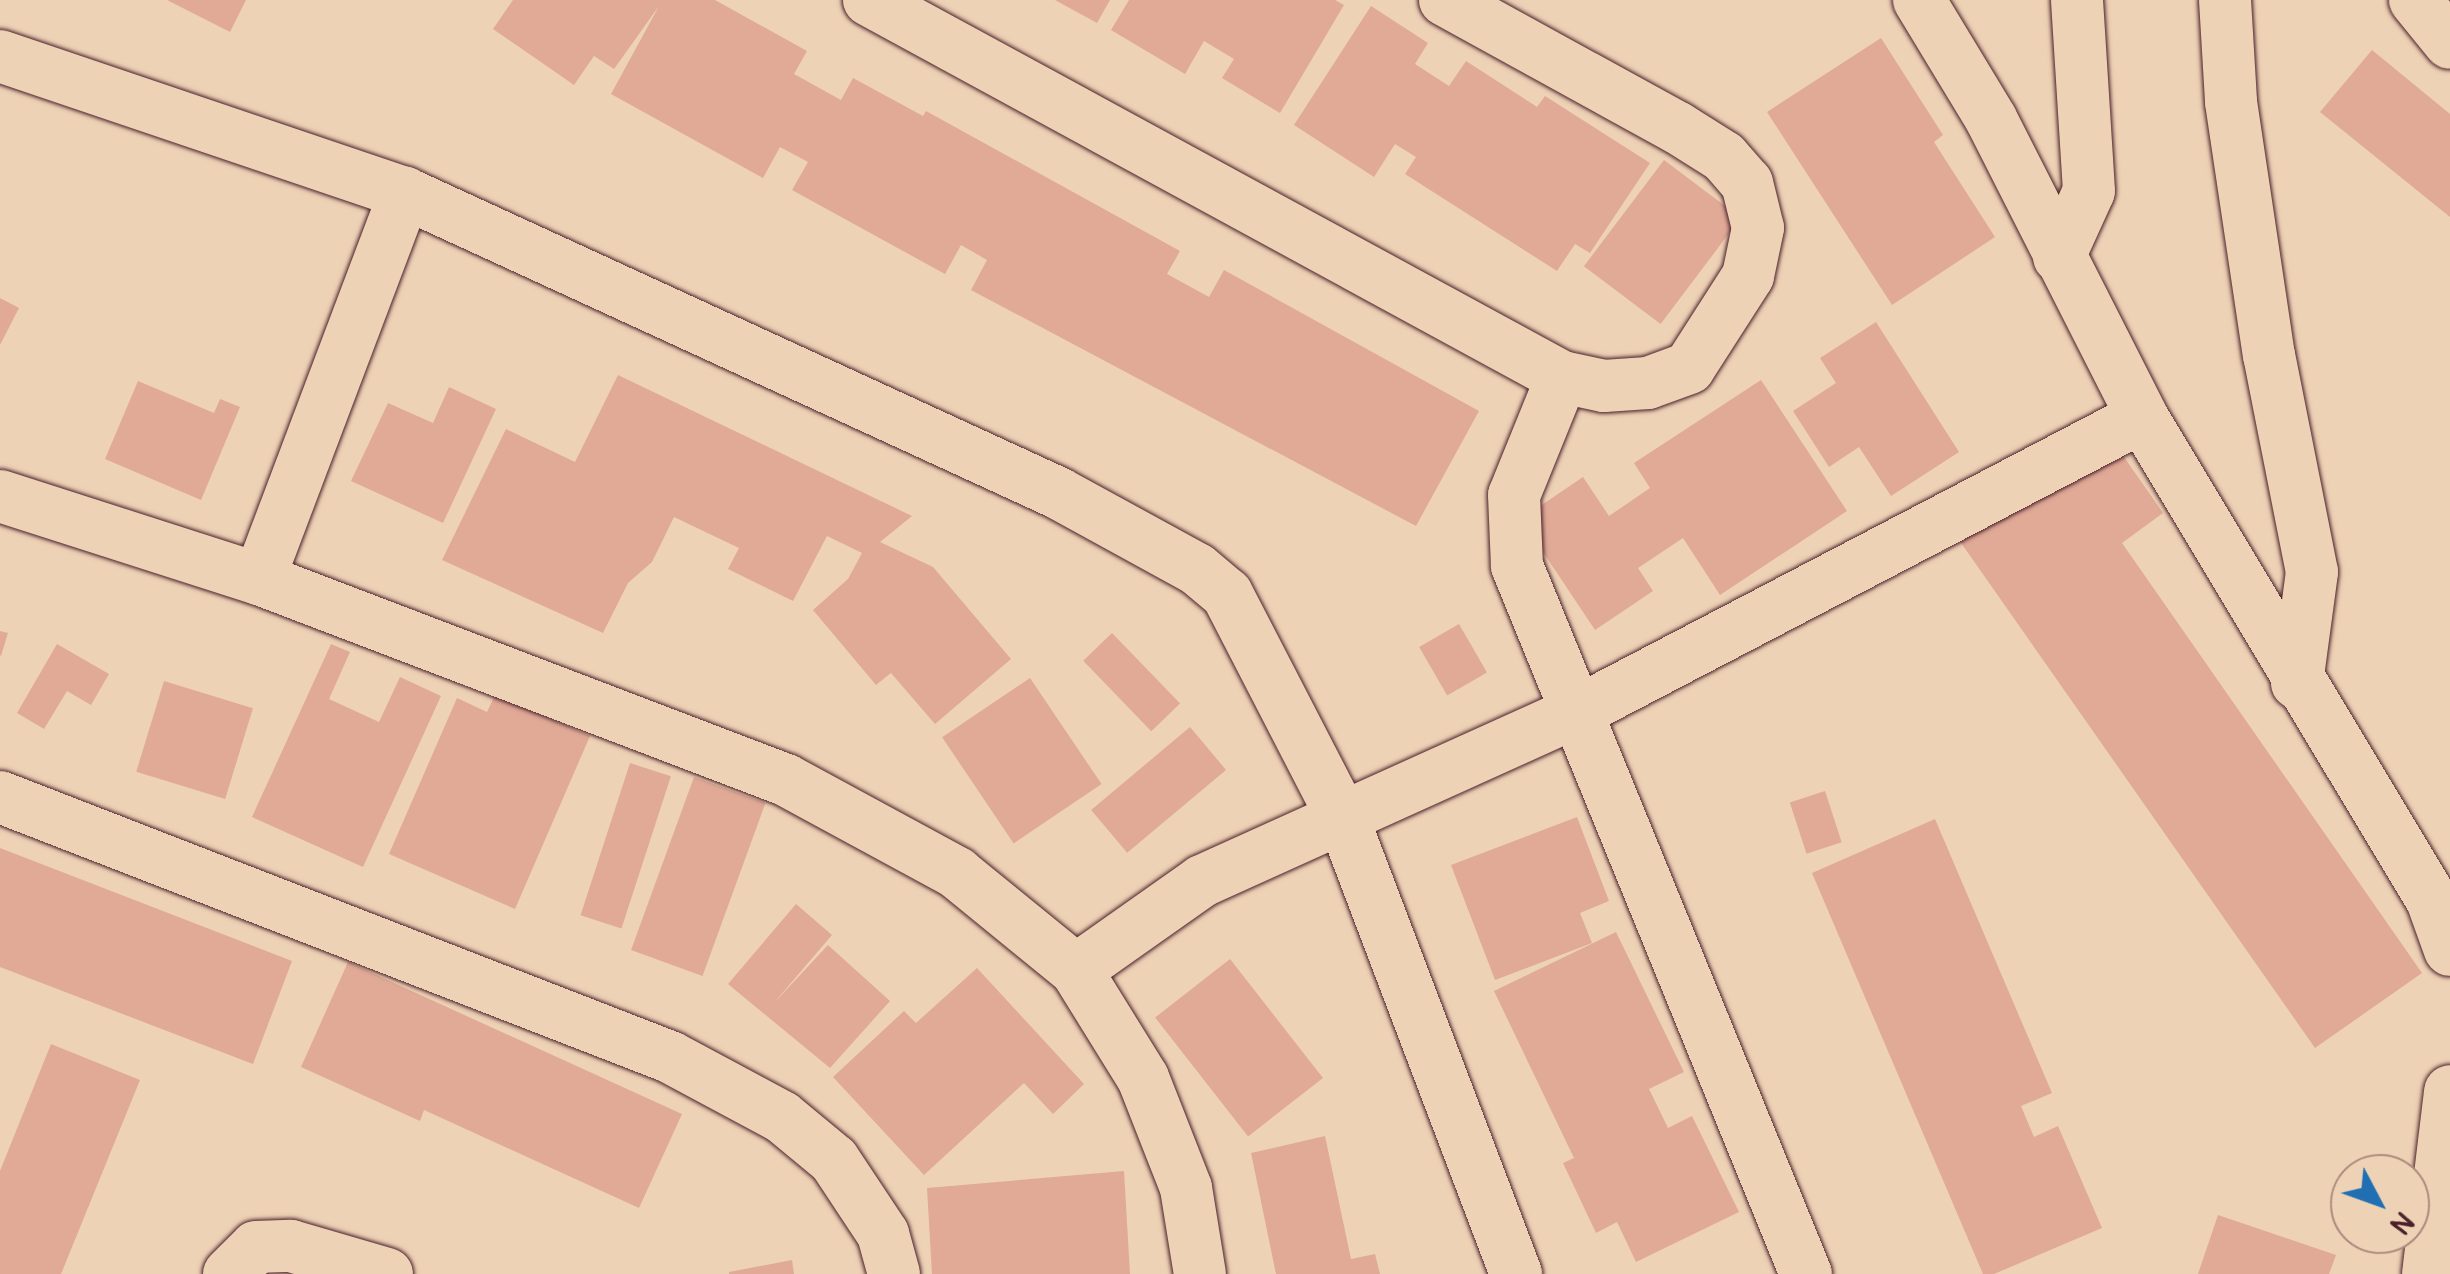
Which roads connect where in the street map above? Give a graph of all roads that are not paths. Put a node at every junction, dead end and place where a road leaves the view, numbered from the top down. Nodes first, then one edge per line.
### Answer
1 (868, 0) edge
2 (1444, 0) edge
3 (1920, 0) edge
4 (2077, 0) edge
5 (2224, 0) edge
6 (2415, 0) edge
7 (2450, 44) edge
8 (0, 56) edge
9 (404, 192) junction
10 (2060, 257) junction
11 (1562, 376) junction
12 (2142, 417) junction
13 (0, 496) edge
14 (259, 578) junction
15 (2296, 683) junction
16 (1578, 712) junction
17 (0, 798) edge
18 (1344, 821) junction
19 (2450, 950) edge
20 (1076, 970) junction
21 (2450, 1091) edge
22 (229, 1274) edge
23 (388, 1274) edge
24 (894, 1274) edge
25 (1200, 1274) edge
26 (1516, 1274) edge
27 (1806, 1274) edge
28 (2428, 1274) edge

1 - 11 street
2 - 11 street
3 - 10 street
4 - 10 street
5 - 15 street
6 - 7 street
8 - 9 street
9 - 14 street
9 - 18 street
10 - 12 street
11 - 16 street
12 - 15 street
12 - 16 street
13 - 14 street
14 - 20 street
15 - 19 street
16 - 18 street
16 - 27 street
17 - 24 street
18 - 20 street
18 - 26 street
20 - 25 street
21 - 28 street
22 - 23 street

